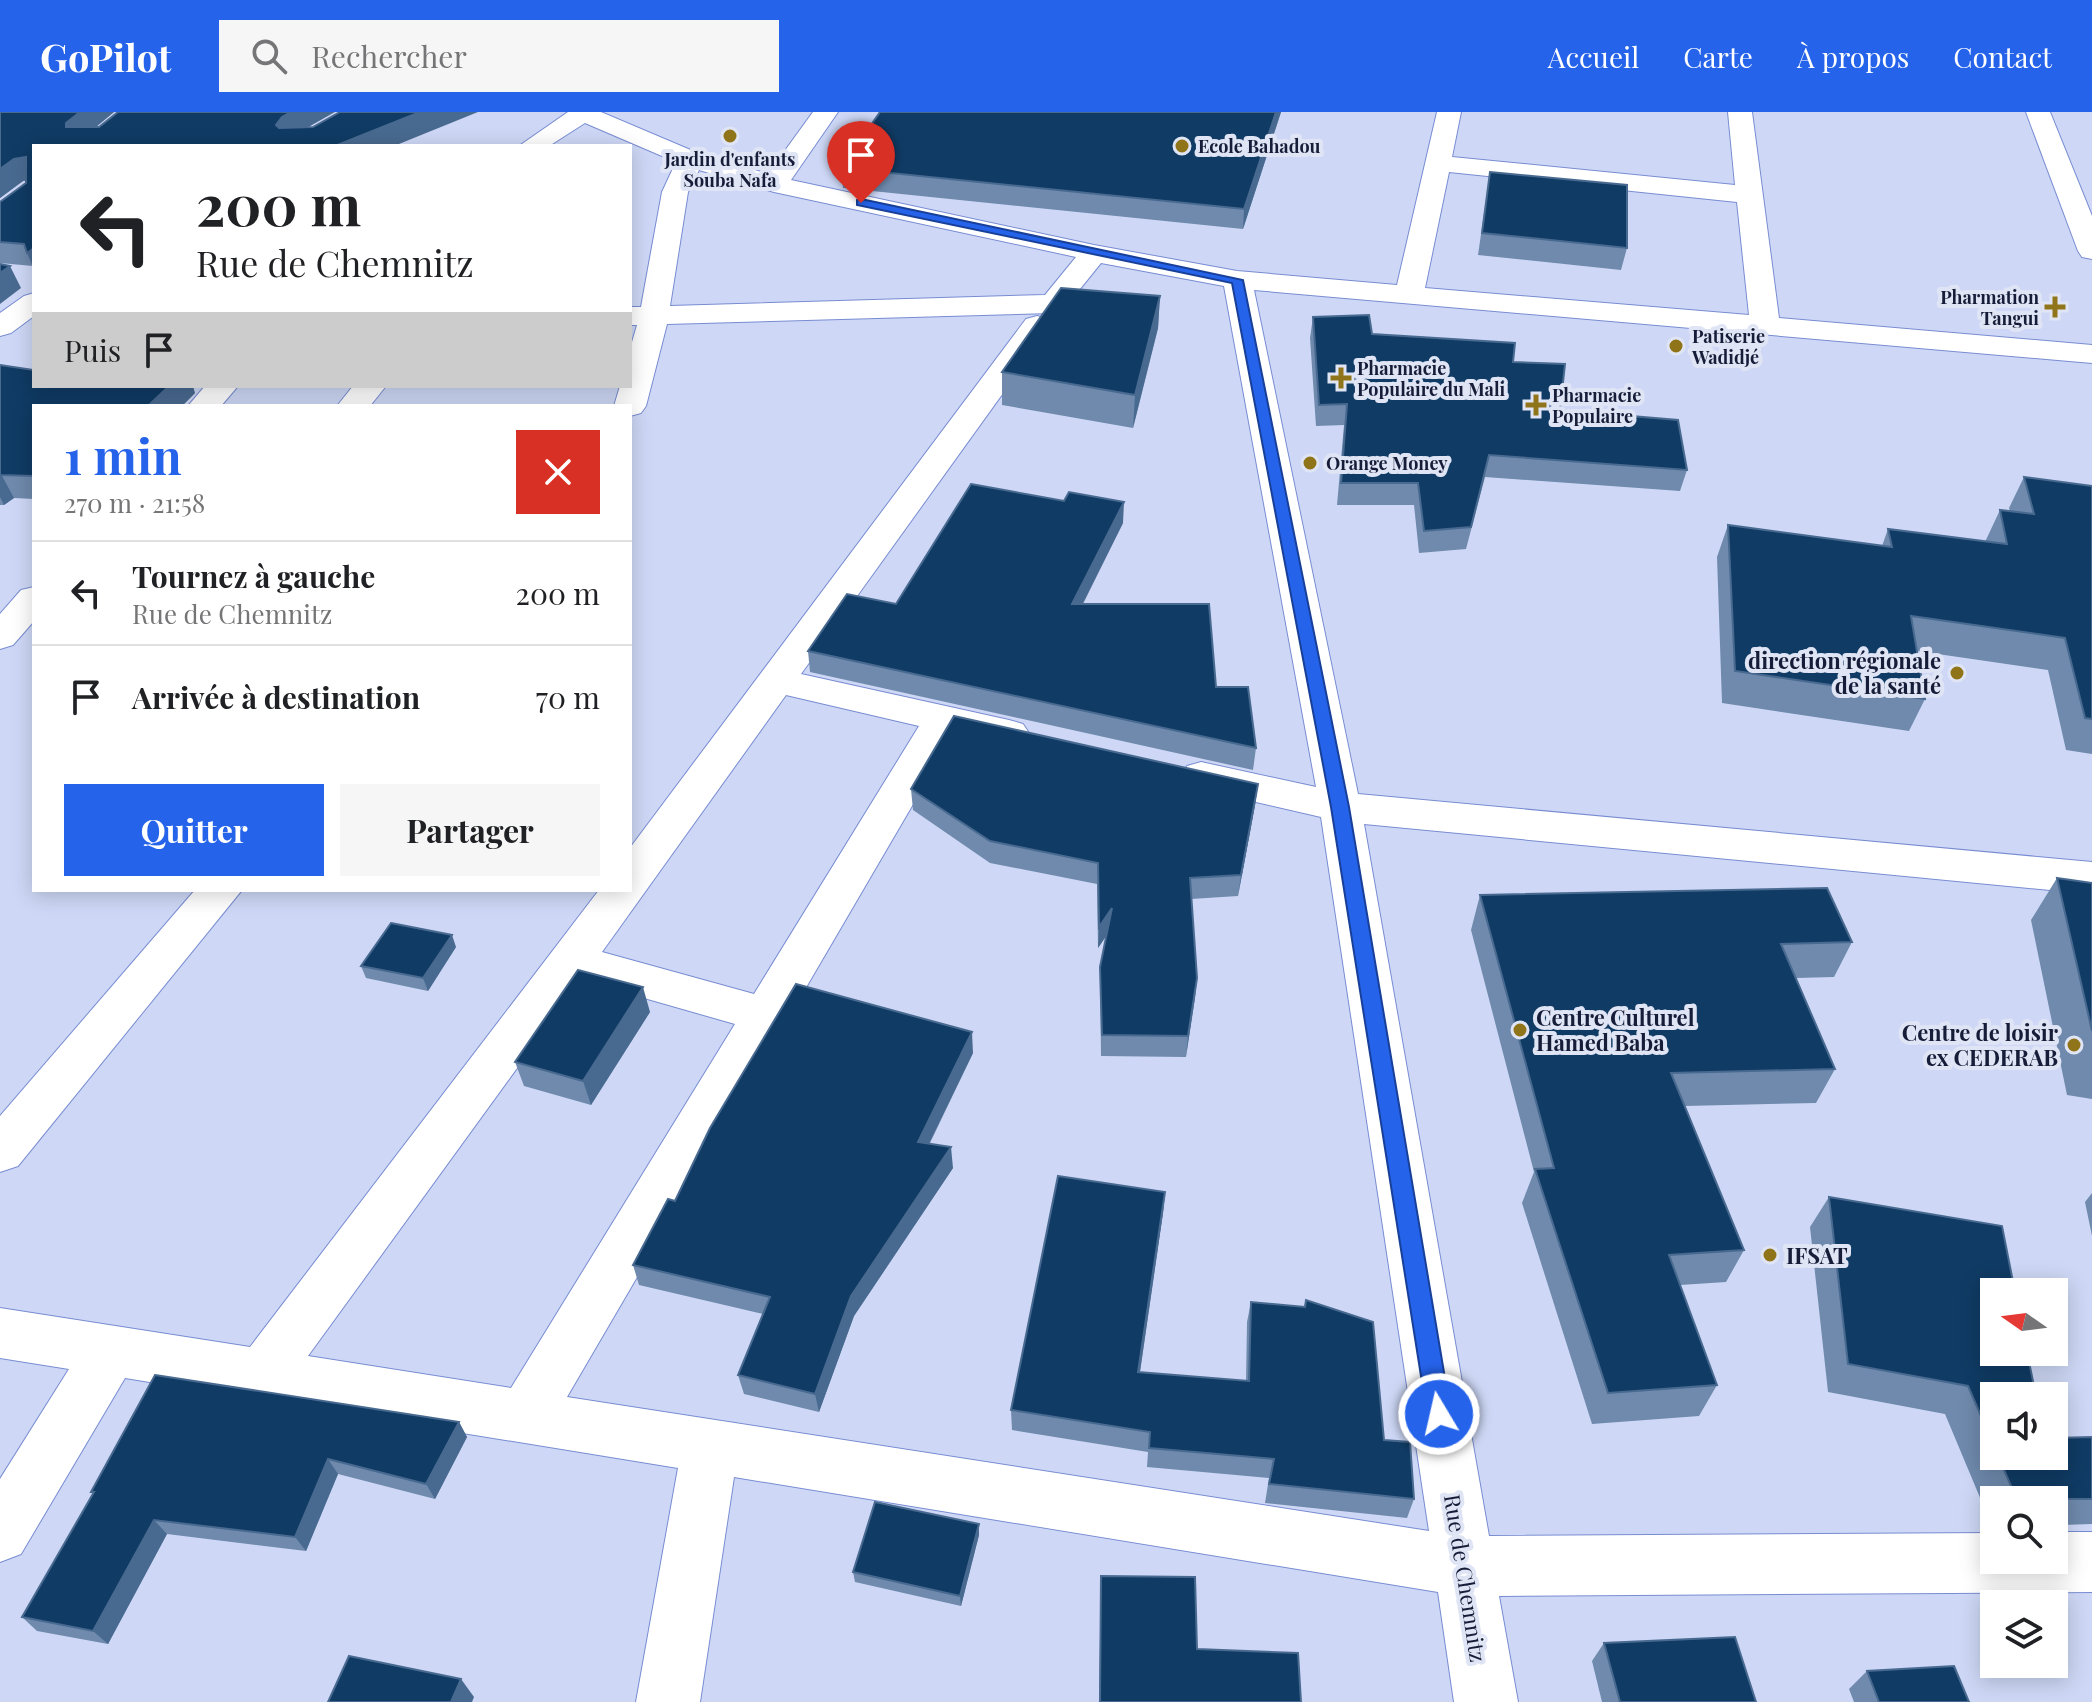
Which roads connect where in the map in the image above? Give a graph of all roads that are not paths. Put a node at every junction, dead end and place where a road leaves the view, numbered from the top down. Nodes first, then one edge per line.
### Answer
1 (826, 112) edge
2 (1449, 112) edge
3 (1740, 112) edge
4 (2038, 112) edge
5 (581, 113) edge
6 (535, 144) edge
7 (691, 159) junction
8 (1438, 163) junction
9 (774, 184) junction
10 (1750, 195) junction
11 (2092, 251) edge
12 (1094, 253) junction
13 (1237, 280) junction
14 (30, 285) edge
15 (1409, 295) junction
16 (1053, 304) junction
17 (642, 316) edge
18 (1765, 325) junction
19 (8, 340) edge
20 (2092, 354) edge
21 (220, 388) edge
22 (368, 388) edge
23 (206, 404) edge
24 (355, 404) edge
25 (630, 404) edge
26 (32, 600) edge
27 (0, 637) edge
28 (0, 649) edge
29 (32, 649) edge
30 (779, 681) junction
31 (943, 719) junction
32 (1050, 742) edge
33 (1157, 766) edge
34 (1340, 807) junction
35 (632, 877) edge
36 (2092, 878) edge
37 (218, 892) edge
38 (622, 892) edge
39 (571, 960) junction
40 (766, 1015) junction
41 (0, 1151) edge
42 (0, 1333) edge
43 (111, 1351) junction
44 (262, 1375) junction
45 (524, 1417) junction
46 (710, 1446) junction
47 (0, 1533) edge
48 (2092, 1562) edge
49 (1464, 1566) junction
50 (668, 1702) edge
51 (1486, 1702) edge

1 - 9 street
2 - 8 street
3 - 10 street
4 - 11 street
5 - 6 street
5 - 7 street
7 - 9 street
7 - 17 street
8 - 10 street
8 - 15 street
9 - 12 street
10 - 18 street
12 - 13 street
12 - 16 street
13 - 15 street
13 - 34 street, Rue de Chemnitz
14 - 19 street
15 - 18 street
16 - 17 street
16 - 30 street
17 - 25 street
18 - 20 street
21 - 23 street
22 - 24 street
26 - 27 street
28 - 29 street
30 - 31 street
30 - 35 street
31 - 32 street
31 - 40 street
33 - 34 street
34 - 36 street
34 - 49 street, Rue de Chemnitz
37 - 41 street
38 - 39 street
39 - 40 street
39 - 44 street
40 - 45 street
42 - 43 street
43 - 44 street
43 - 47 street
44 - 45 street
45 - 46 street
46 - 49 street
46 - 50 street
48 - 49 street
49 - 51 street, Rue de Chemnitz

